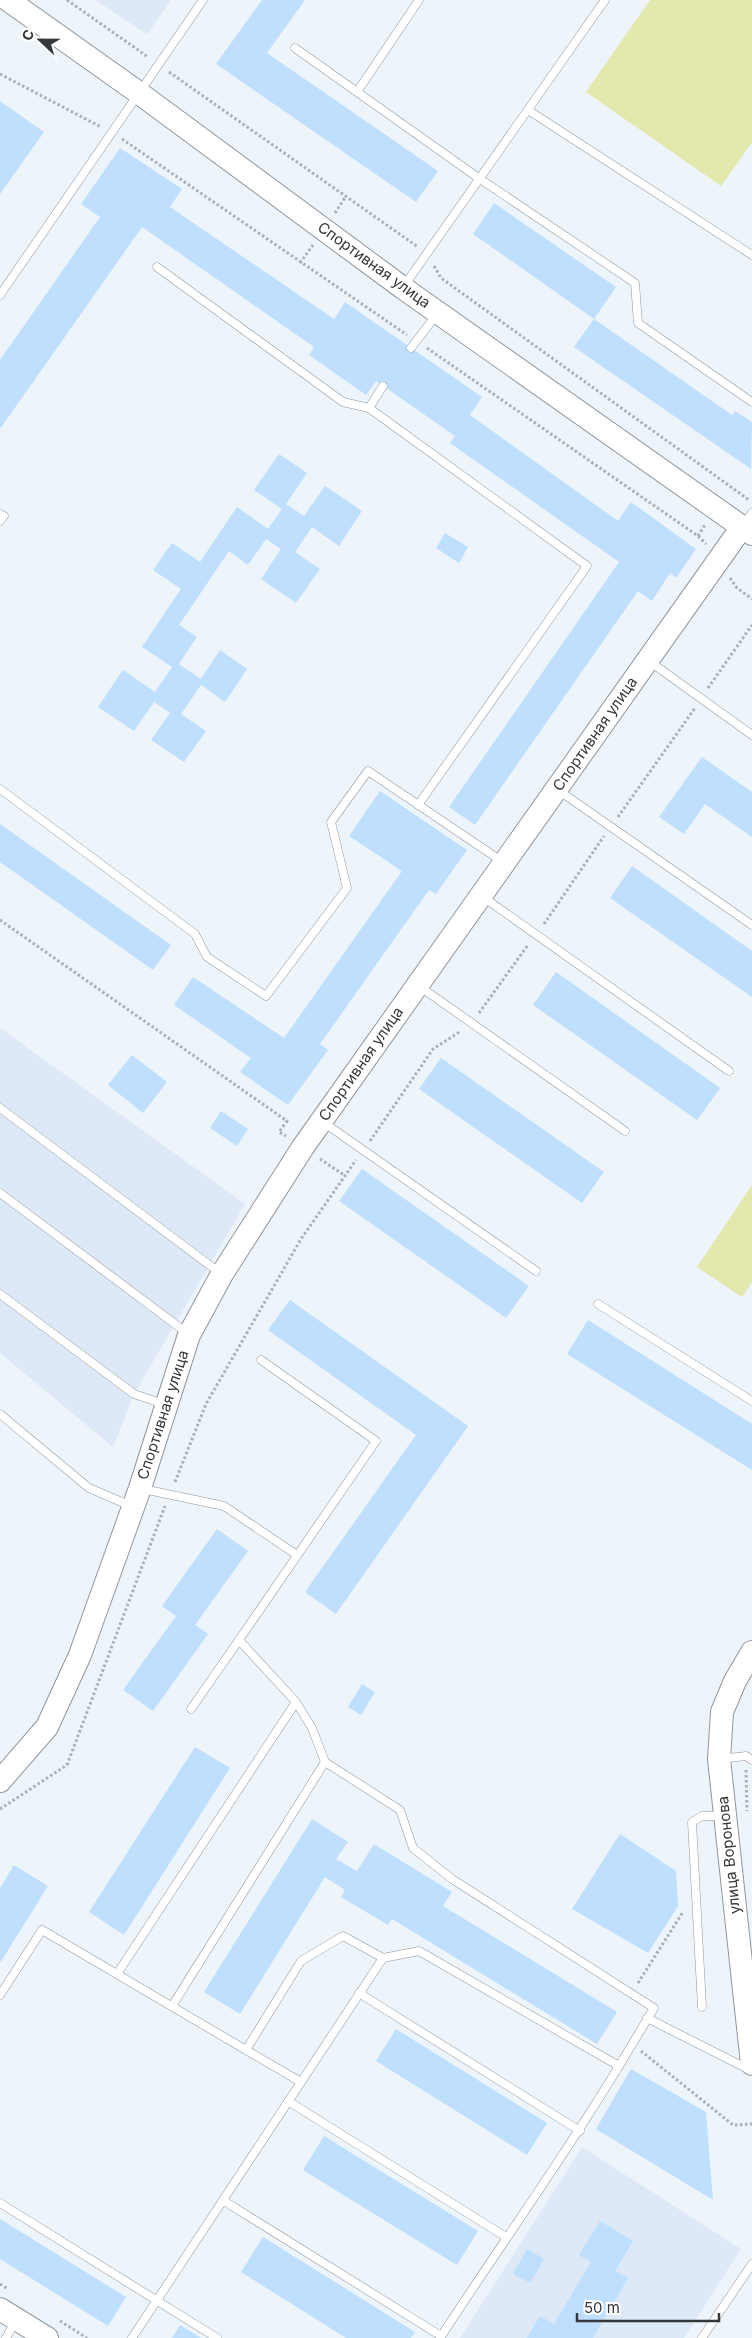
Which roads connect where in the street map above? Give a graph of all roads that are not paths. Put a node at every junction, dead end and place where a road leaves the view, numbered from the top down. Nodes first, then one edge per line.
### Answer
1 (8, 0) edge
2 (203, 0) edge
3 (420, 0) edge
4 (605, 0) edge
5 (294, 48) dead end
6 (357, 92) junction
7 (139, 93) junction
8 (528, 110) junction
9 (480, 178) junction
10 (752, 255) edge
11 (157, 267) dead end
12 (403, 288) junction
13 (0, 295) edge
14 (438, 312) junction
15 (410, 348) dead end
16 (383, 386) dead end
17 (752, 402) edge
18 (369, 408) junction
19 (0, 514) edge
20 (0, 522) edge
21 (749, 525) edge
22 (648, 660) junction
23 (752, 735) edge
24 (557, 788) junction
25 (0, 789) edge
26 (418, 805) junction
27 (504, 863) junction
28 (481, 896) junction
29 (752, 925) edge
30 (417, 985) junction
31 (729, 1070) dead end
32 (0, 1108) edge
33 (321, 1121) junction
34 (625, 1131) dead end
35 (0, 1193) edge
36 (536, 1271) dead end
37 (222, 1274) junction
38 (0, 1294) edge
39 (598, 1304) dead end
40 (189, 1335) junction
41 (261, 1360) dead end
42 (752, 1401) edge
43 (166, 1404) junction
44 (0, 1414) edge
45 (136, 1497) junction
46 (297, 1555) junction
47 (239, 1640) junction
48 (752, 1652) edge
49 (296, 1702) junction
50 (191, 1709) dead end
51 (749, 1758) edge
52 (719, 1759) junction
53 (325, 1762) junction
54 (0, 1781) edge
55 (725, 1816) junction
56 (382, 1958) junction
57 (117, 1974) junction
58 (359, 1993) junction
59 (0, 1995) edge
60 (172, 2006) junction
61 (702, 2008) dead end
62 (647, 2018) junction
63 (246, 2050) junction
64 (752, 2064) edge
65 (619, 2066) junction
66 (752, 2071) edge
67 (300, 2082) junction
68 (288, 2101) junction
69 (580, 2131) junction
70 (224, 2201) junction
71 (0, 2203) edge
72 (506, 2237) junction
73 (752, 2264) edge
74 (157, 2300) junction
75 (8, 2322) edge
76 (441, 2337) edge
77 (47, 2338) edge
78 (132, 2338) edge
79 (217, 2338) edge
80 (702, 2338) edge

1 - 7 street, Спортивная улица
2 - 7 lane
3 - 6 lane
4 - 8 lane
5 - 6 lane
6 - 9 lane
7 - 12 street, Спортивная улица
7 - 13 lane
8 - 9 lane
8 - 10 lane
9 - 12 lane
9 - 17 lane
11 - 18 lane
12 - 14 street, Спортивная улица
14 - 15 lane
14 - 21 street, Спортивная улица
16 - 18 lane
18 - 26 lane
19 - 20 lane
21 - 22 street, Спортивная улица
22 - 23 lane
22 - 24 street, Спортивная улица
24 - 27 street, Спортивная улица
24 - 29 lane
25 - 26 lane
26 - 27 lane
27 - 28 street, Спортивная улица
28 - 30 street, Спортивная улица
28 - 31 lane
30 - 33 street, Спортивная улица
30 - 34 lane
32 - 37 lane
33 - 36 lane
33 - 37 street, Спортивная улица
35 - 40 lane
37 - 40 street, Спортивная улица
38 - 43 lane
39 - 42 lane
40 - 43 street, Спортивная улица
41 - 46 lane
43 - 45 street, Спортивная улица
44 - 45 lane
45 - 46 lane
45 - 54 street, Спортивная улица
46 - 47 lane
47 - 49 lane
47 - 50 lane
48 - 52 street, улица Воронова
49 - 53 lane
49 - 57 lane
51 - 52 lane
52 - 55 street, улица Воронова
53 - 60 lane
53 - 62 lane
55 - 61 lane
55 - 64 street, улица Воронова
56 - 58 lane
56 - 63 lane
56 - 65 lane
57 - 59 lane
57 - 60 lane
58 - 67 lane
58 - 69 lane
60 - 63 lane
62 - 65 lane
62 - 66 lane
63 - 67 lane
65 - 69 lane
67 - 68 lane
68 - 70 lane
68 - 72 lane
69 - 72 lane
70 - 74 lane
70 - 76 lane
71 - 74 lane
72 - 76 lane
73 - 80 lane
74 - 78 lane
74 - 79 lane
75 - 77 street

